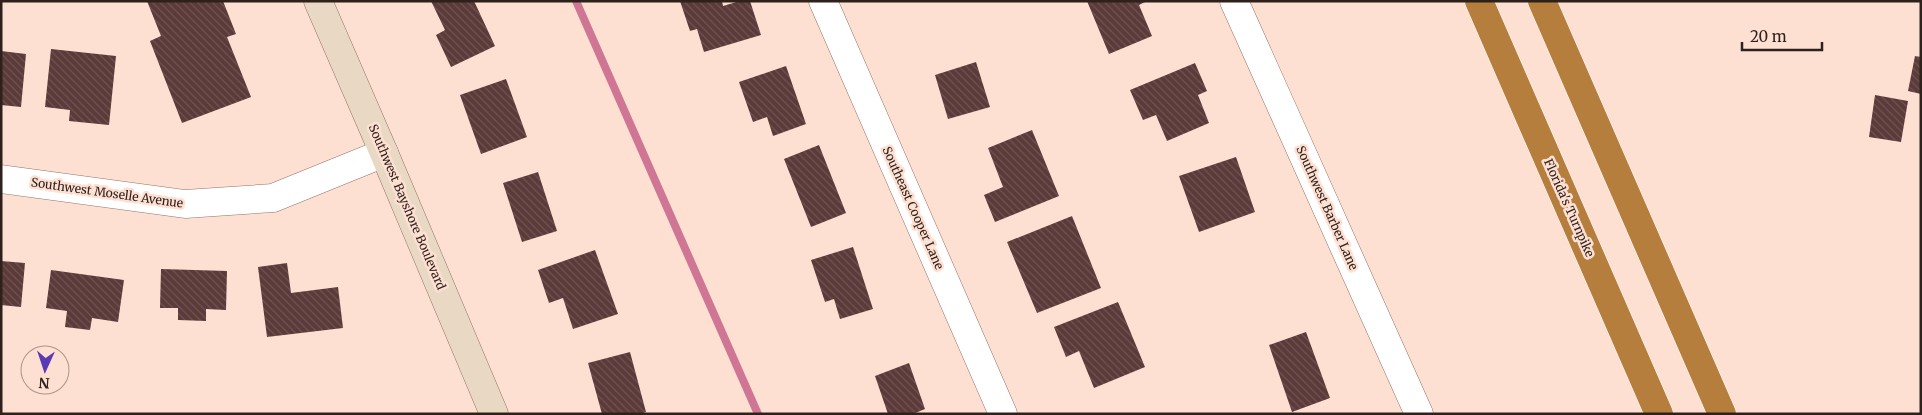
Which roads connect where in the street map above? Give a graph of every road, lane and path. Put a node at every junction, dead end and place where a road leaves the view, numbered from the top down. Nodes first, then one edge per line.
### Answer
1 (318, 1) edge
2 (823, 1) edge
3 (1234, 1) edge
4 (1479, 1) edge
5 (1542, 1) edge
6 (384, 153) junction
7 (1, 178) edge
8 (494, 414) edge
9 (1003, 414) edge
10 (1420, 414) edge
11 (1659, 414) edge
12 (1722, 414) edge

1 - 6 street, Southwest Bayshore Boulevard
2 - 9 street, Southeast Cooper Lane
3 - 10 street, Southwest Barber Lane
4 - 11 highway, Florida's Turnpike
5 - 12 highway
6 - 7 street, Southwest Moselle Avenue
6 - 8 street, Southwest Bayshore Boulevard

